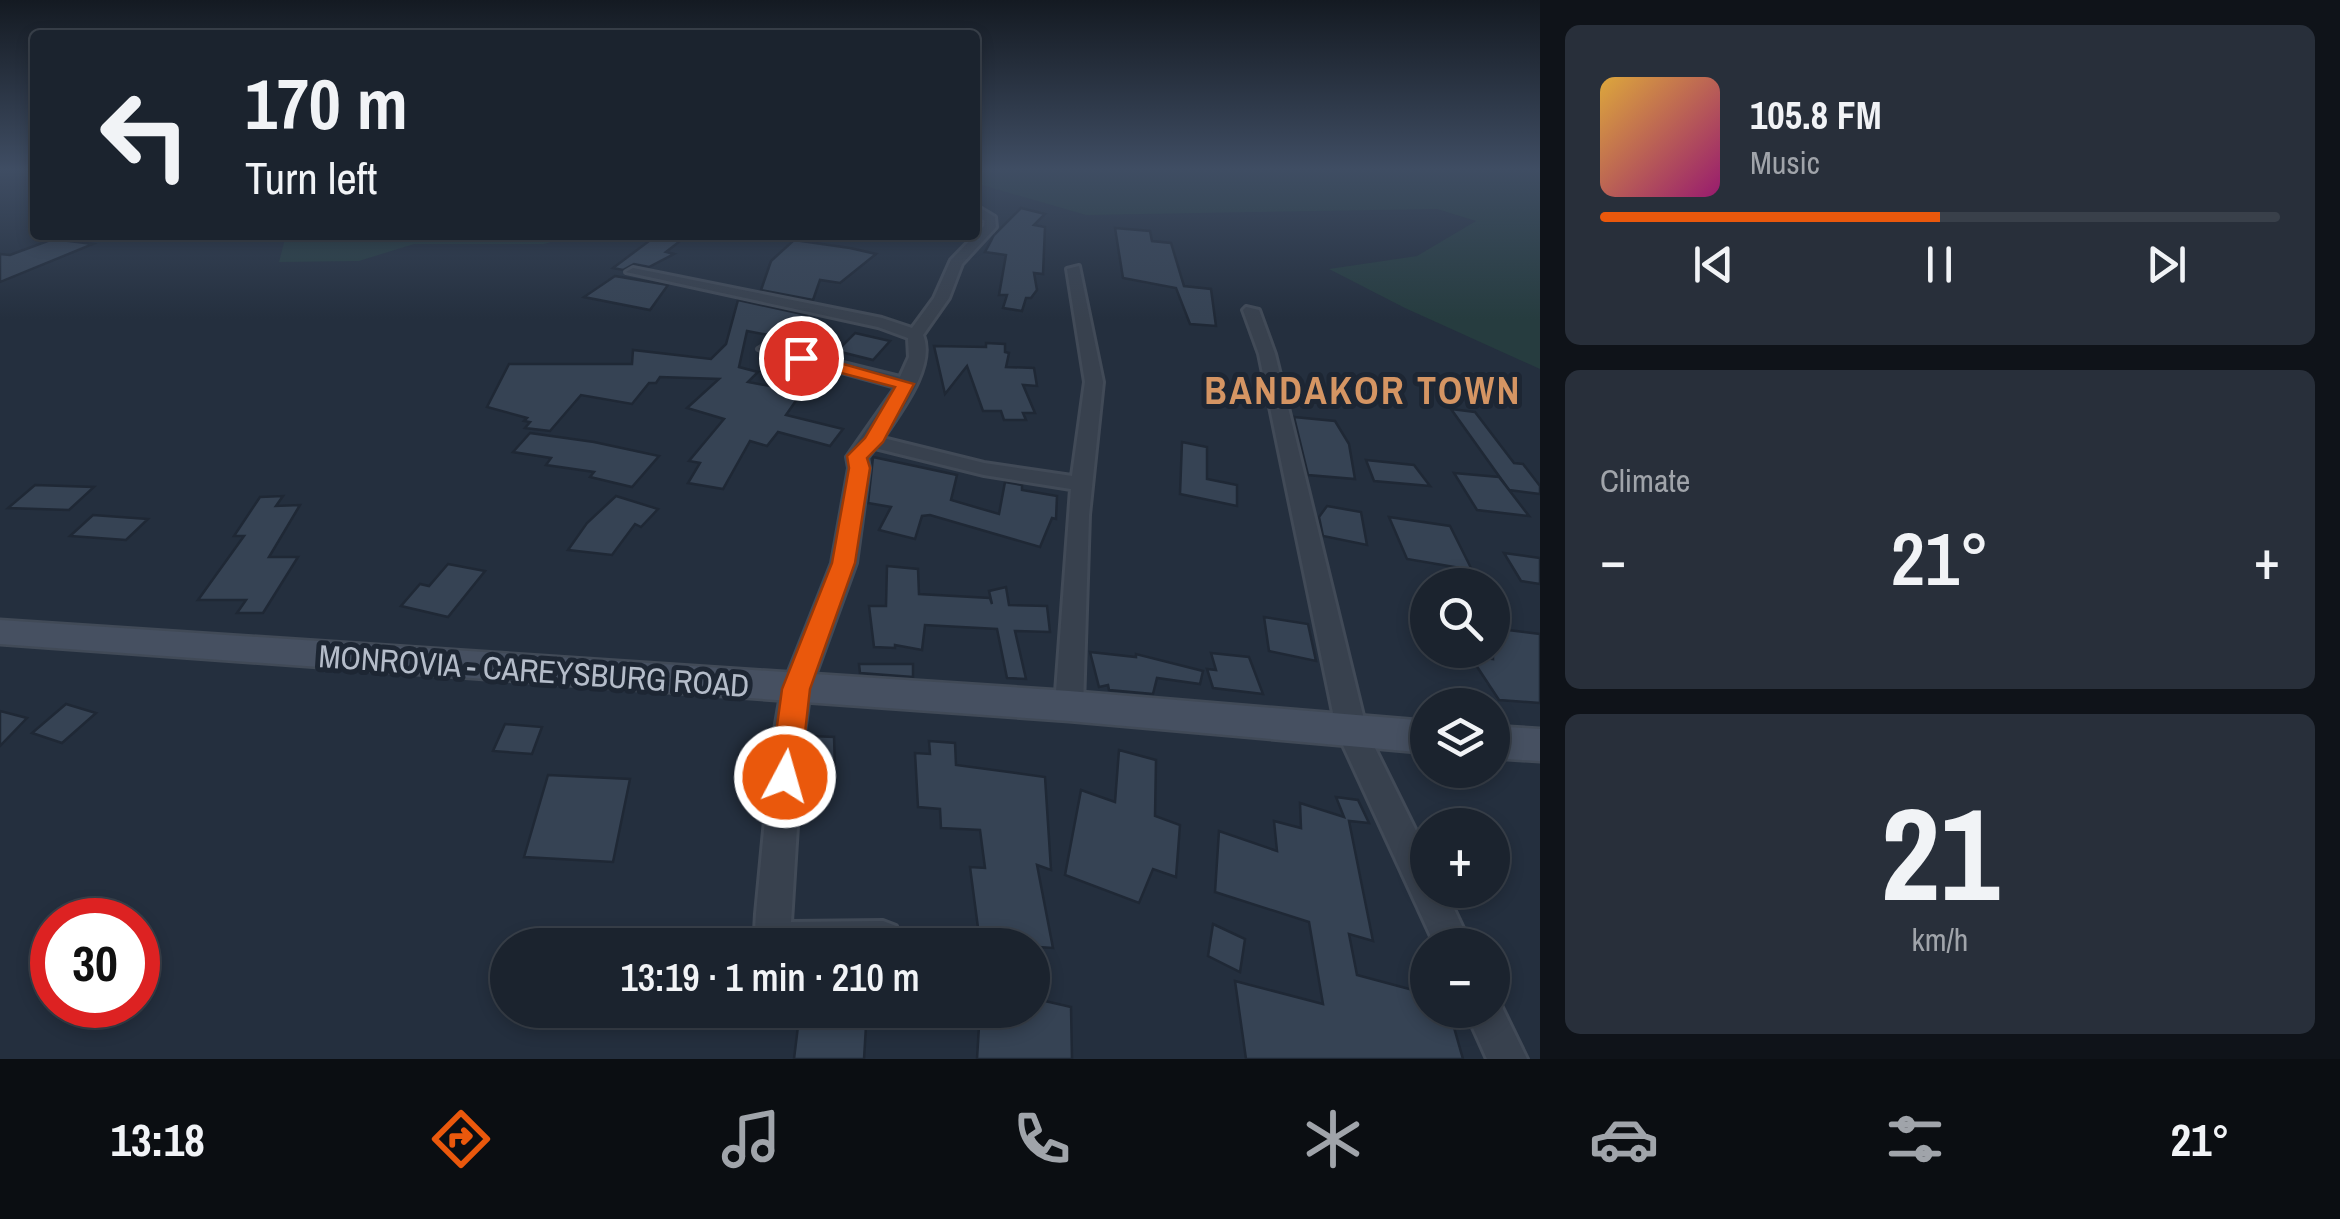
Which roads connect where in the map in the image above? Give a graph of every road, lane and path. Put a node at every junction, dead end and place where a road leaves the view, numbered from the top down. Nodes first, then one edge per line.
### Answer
1 (973, 240) edge
2 (1074, 269) dead end
3 (634, 272) dead end
4 (1251, 310) dead end
5 (914, 335) junction
6 (766, 349) dead end
7 (905, 384) junction
8 (873, 442) junction
9 (1082, 484) junction
10 (0, 632) edge
11 (796, 689) junction
12 (1069, 706) junction
13 (1352, 732) junction
14 (1410, 736) edge
15 (1510, 743) edge
16 (1540, 745) edge
17 (773, 928) edge
18 (1445, 928) edge
19 (1492, 1028) edge
20 (1507, 1059) edge

1 - 5 street
2 - 9 street
3 - 5 street
4 - 13 street
5 - 7 street
6 - 7 street
7 - 8 street
8 - 9 street
8 - 11 street
9 - 12 street
10 - 11 main road, MONROVIA - CAREYSBURG ROAD
11 - 12 main road, MONROVIA - CAREYSBURG ROAD
11 - 17 street
12 - 13 main road, MONROVIA - CAREYSBURG ROAD
13 - 14 main road, MONROVIA - CAREYSBURG ROAD
13 - 18 street
15 - 16 main road
19 - 20 street

